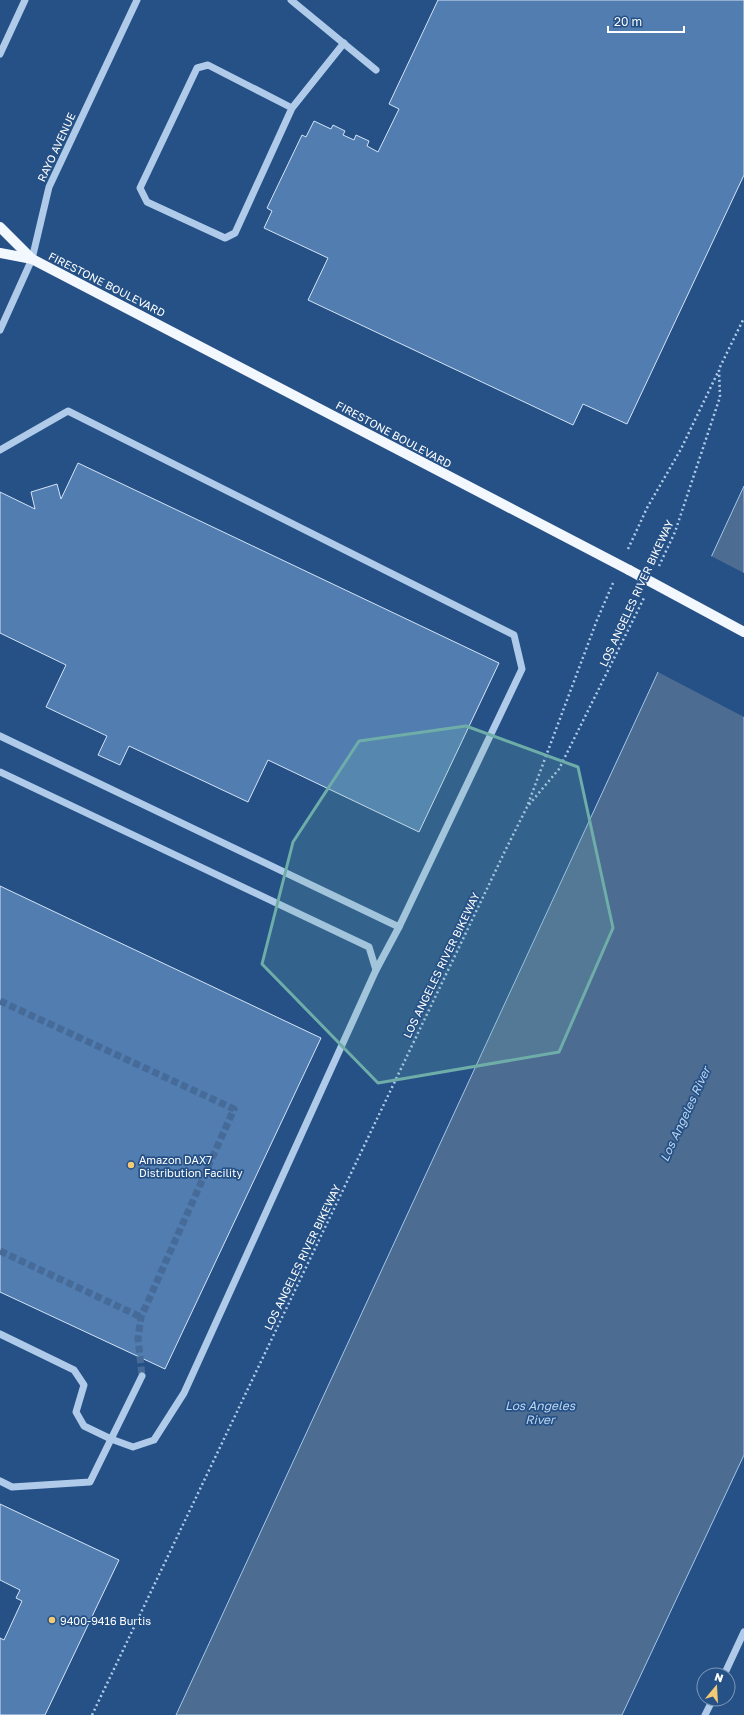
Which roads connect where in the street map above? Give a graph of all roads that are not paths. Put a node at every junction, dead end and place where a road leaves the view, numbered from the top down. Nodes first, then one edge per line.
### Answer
1 (25, 0) edge
2 (137, 0) edge
3 (291, 0) edge
4 (344, 43) junction
5 (0, 54) edge
6 (376, 70) dead end
7 (292, 108) junction
8 (0, 228) edge
9 (0, 253) edge
10 (32, 260) junction
11 (0, 330) edge
12 (0, 450) edge
13 (744, 632) edge
14 (0, 736) edge
15 (0, 772) edge
16 (400, 927) junction
17 (376, 970) junction
18 (0, 1334) edge
19 (142, 1376) tunnel mouth
20 (111, 1439) junction
21 (0, 1481) edge
22 (744, 1632) edge
23 (728, 1667) edge

1 - 5 street
2 - 10 street, RAYO AVENUE
3 - 4 street
4 - 6 street
4 - 7 street
7 - 7 street
8 - 10 main road, FIRESTONE BOULEVARD
9 - 10 main road, FIRESTONE BOULEVARD
10 - 11 street, RAYO AVENUE
10 - 13 main road, FIRESTONE BOULEVARD, bridge
12 - 16 street
14 - 16 street
15 - 17 street
16 - 17 street
17 - 20 street
18 - 20 street
19 - 20 street
20 - 21 street
22 - 23 street

